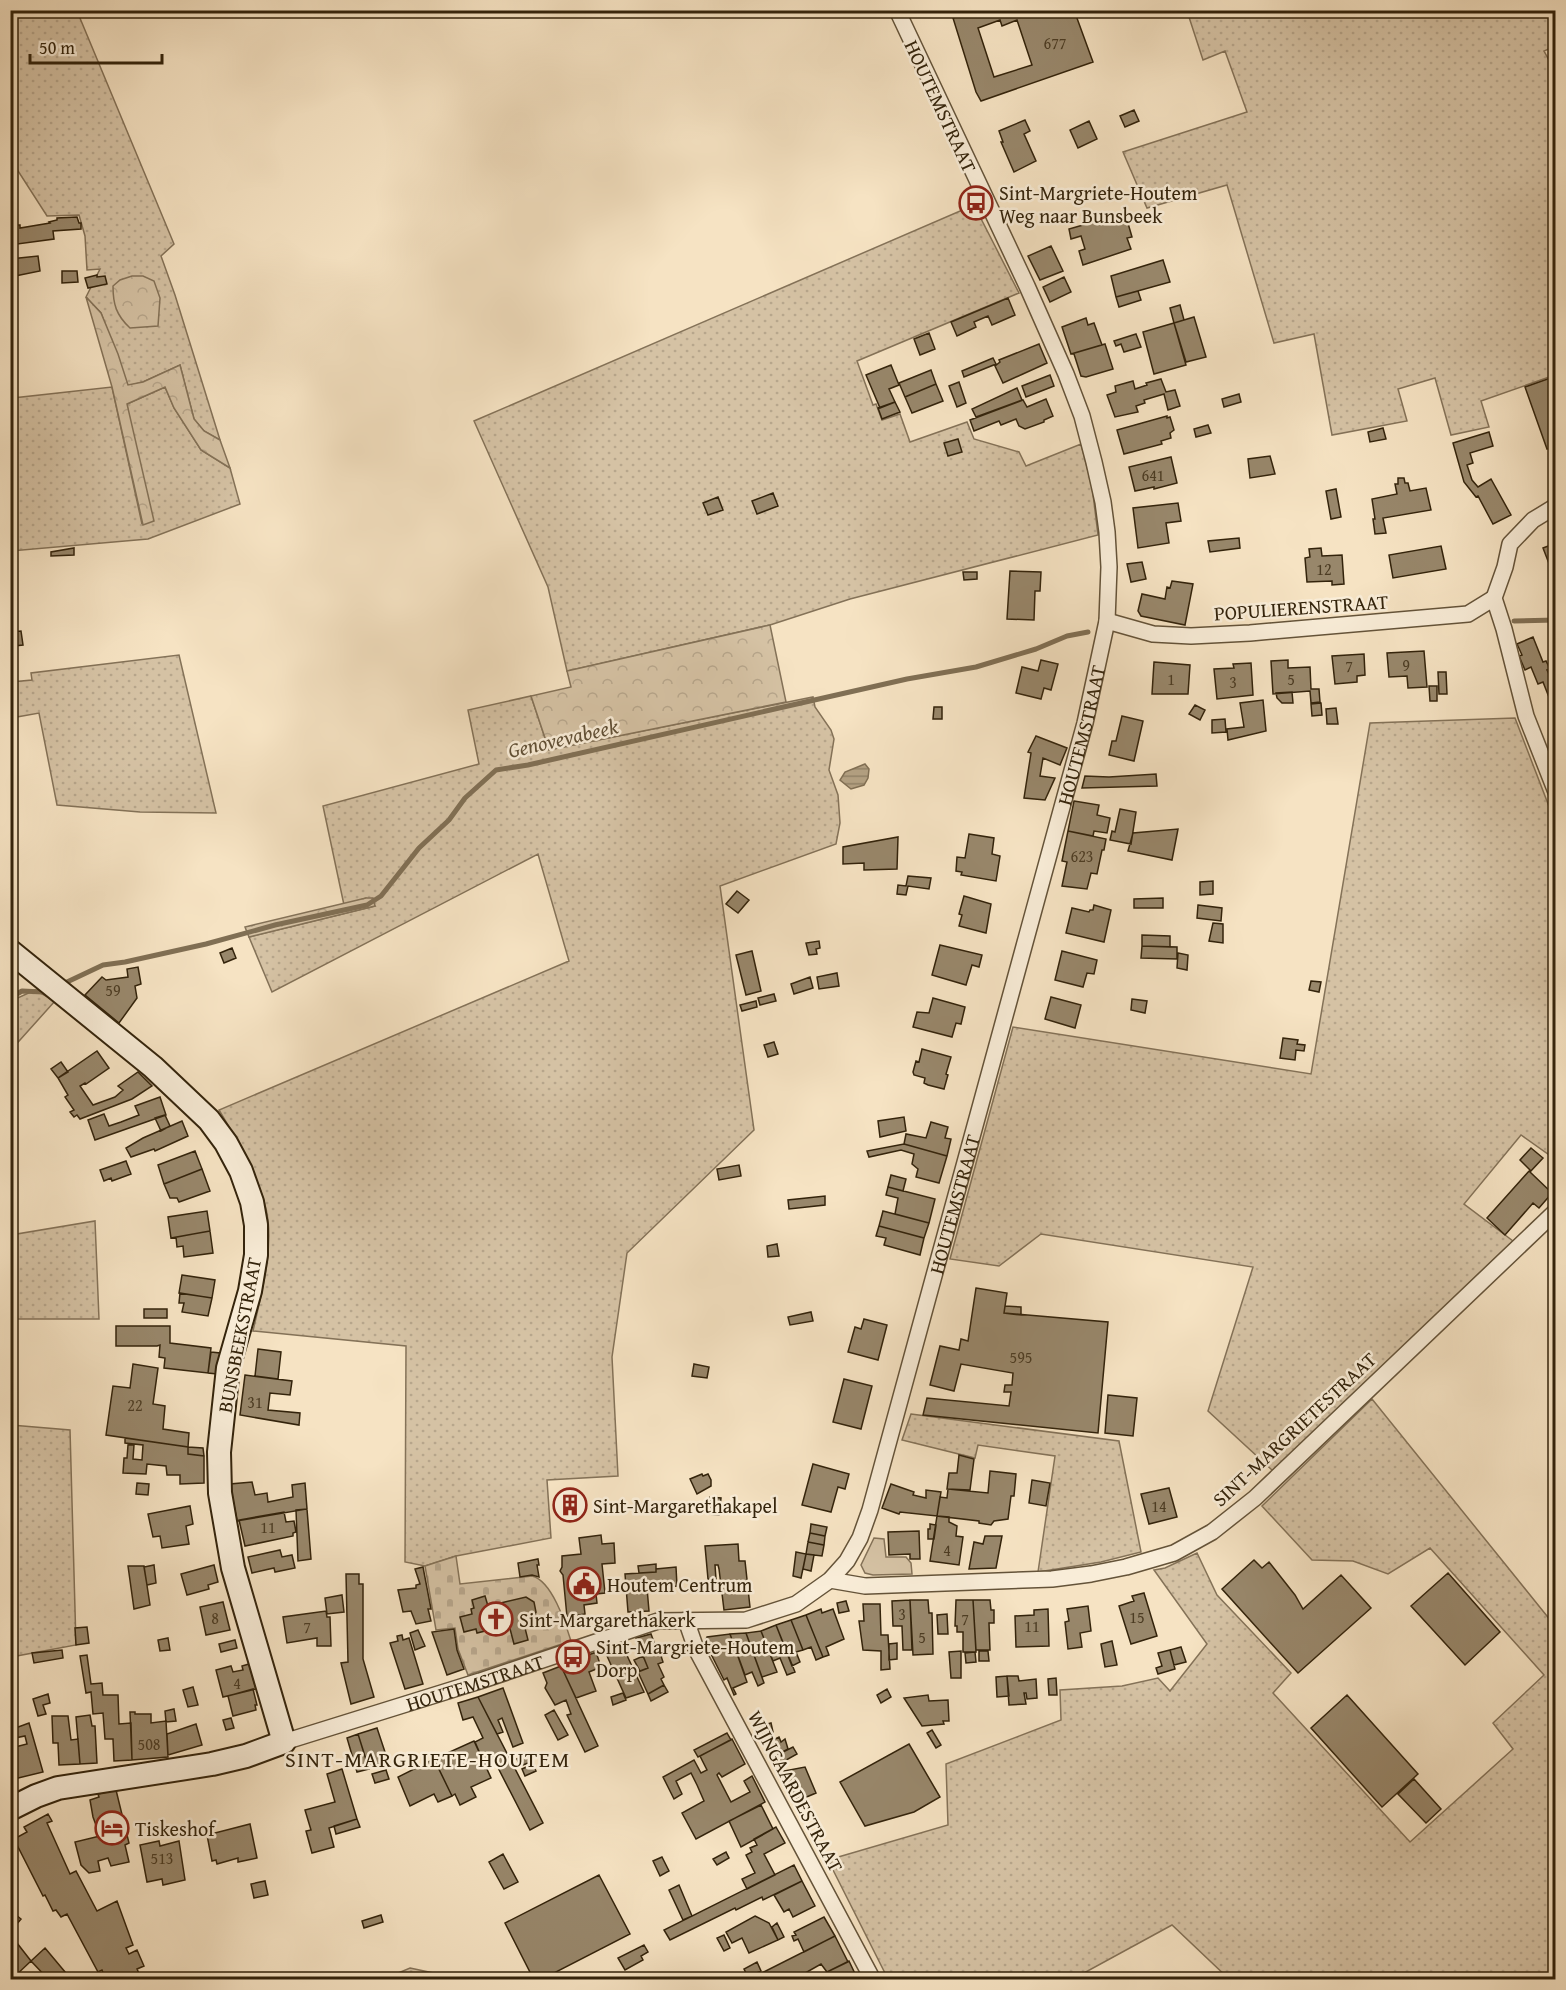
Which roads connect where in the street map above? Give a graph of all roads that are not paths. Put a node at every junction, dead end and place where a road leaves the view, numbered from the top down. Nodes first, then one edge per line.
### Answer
1 (897, 10) edge
2 (1556, 506) edge
3 (1494, 598) junction
4 (1107, 621) junction
5 (1556, 792) edge
6 (10, 951) edge
7 (1556, 1211) edge
8 (830, 1580) junction
9 (686, 1620) junction
10 (284, 1742) junction
11 (10, 1809) edge
12 (873, 1980) edge

1 - 4 street, HOUTEMSTRAAT
2 - 3 street
3 - 4 street, POPULIERENSTRAAT
3 - 5 street
4 - 8 street, HOUTEMSTRAAT
6 - 10 street, BUNSBEEKSTRAAT
7 - 8 street, SINT-MARGRIETESTRAAT
8 - 9 street, HOUTEMSTRAAT
9 - 10 street, HOUTEMSTRAAT
9 - 12 street, WIJNGAARDESTRAAT
10 - 11 street, HOUTEMSTRAAT

